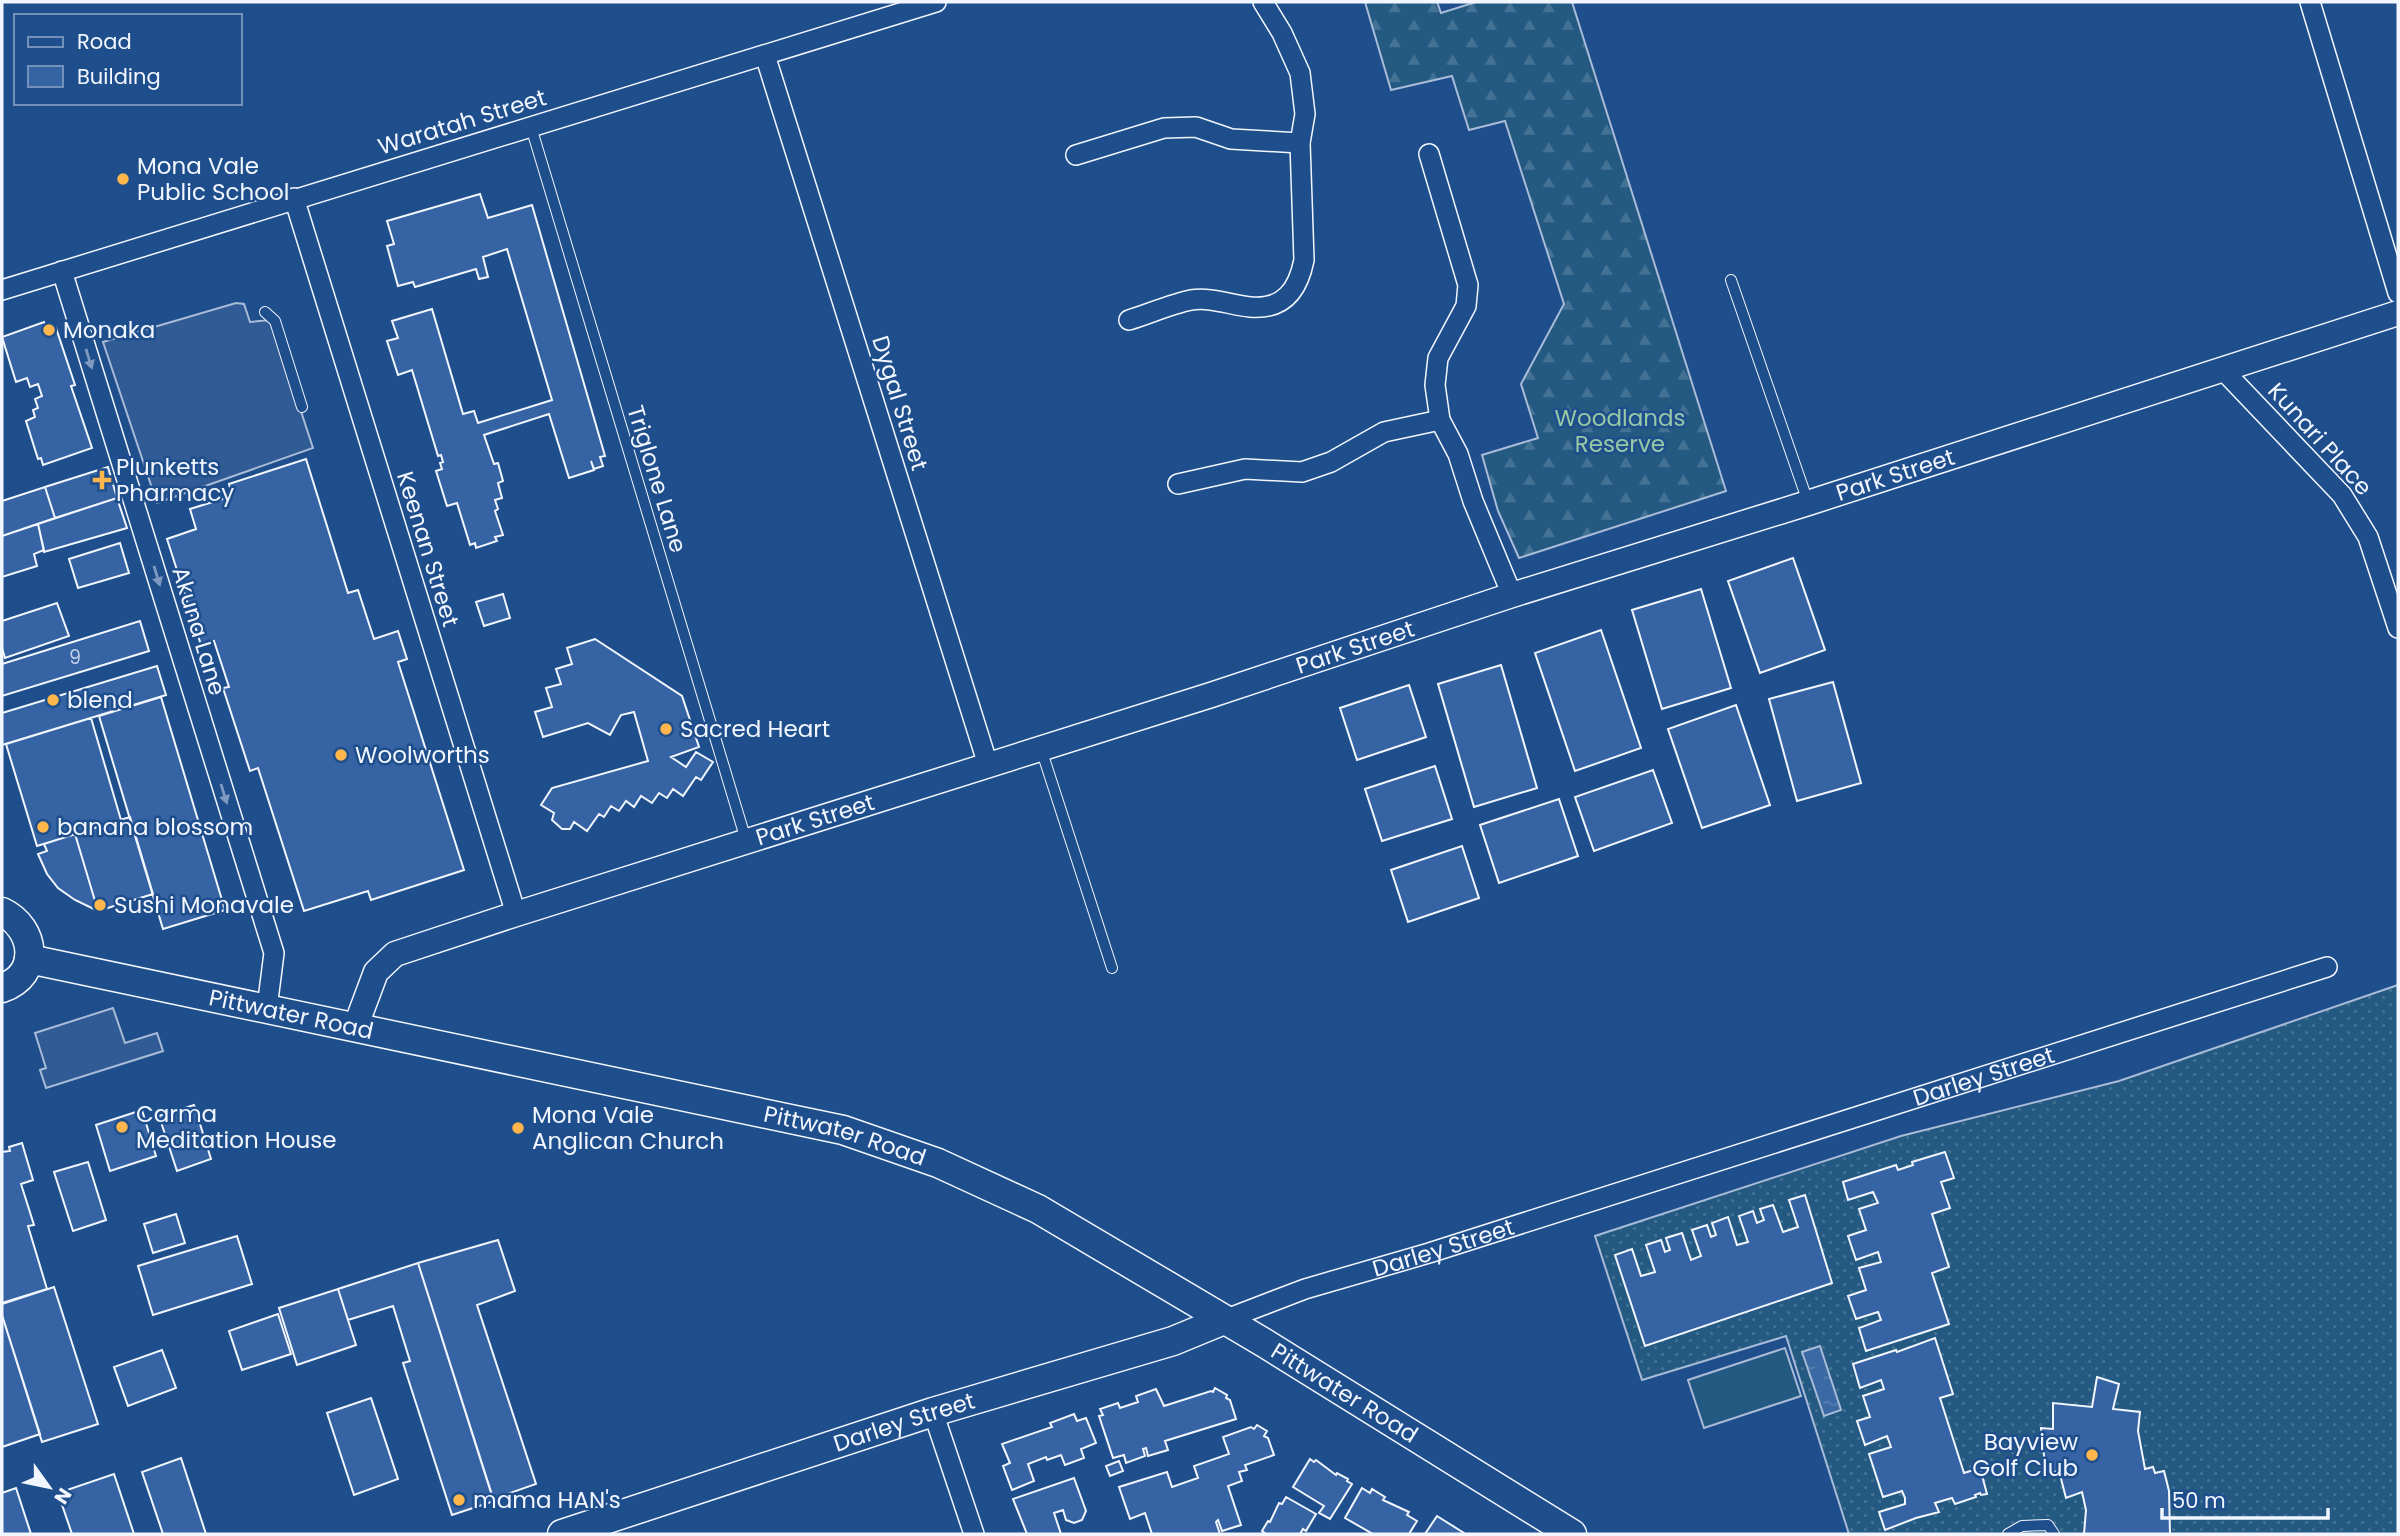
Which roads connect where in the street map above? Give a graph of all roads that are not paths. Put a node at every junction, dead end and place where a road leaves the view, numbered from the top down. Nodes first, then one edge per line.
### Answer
1 (936, 2) edge
2 (1263, 2) edge
3 (2310, 2) edge
4 (765, 55) junction
5 (531, 127) junction
6 (1300, 143) junction
7 (1429, 154) dead end
8 (1076, 155) dead end
9 (294, 198) junction
10 (62, 271) junction
11 (1731, 280) dead end
12 (2, 290) edge
13 (2398, 293) edge
14 (265, 312) dead end
15 (2398, 313) edge
16 (1129, 320) dead end
17 (2222, 369) junction
18 (302, 407) dead end
19 (1440, 420) junction
20 (1178, 484) dead end
21 (1808, 503) junction
22 (1512, 595) junction
23 (2398, 628) edge
24 (1041, 748) junction
25 (988, 765) junction
26 (747, 842) junction
27 (2, 912) edge
28 (516, 914) junction
29 (29, 959) junction
30 (2327, 967) dead end
31 (1112, 968) dead end
32 (2, 988) edge
33 (267, 1008) junction
34 (355, 1028) junction
35 (1224, 1320) junction
36 (933, 1412) junction
37 (562, 1534) edge
38 (974, 1534) edge
39 (1573, 1534) edge
40 (2008, 1534) edge
41 (2054, 1534) edge

1 - 4 street, Waratah Street
2 - 6 street
3 - 13 street
4 - 5 street, Waratah Street
4 - 25 street, Dygal Street
5 - 9 street, Waratah Street
5 - 26 lane, Triglone Lane
6 - 8 street
6 - 16 street
7 - 19 street
9 - 10 street, Waratah Street
9 - 28 street, Keenan Street
10 - 12 street, Waratah Street
10 -> 33 street, Akuna Lane
11 - 21 lane
14 - 18 lane
15 - 17 street, Park Street
17 - 21 street, Park Street
17 - 23 street, Kunari Place
19 - 20 street
19 - 22 street
21 - 22 street, Park Street
22 - 24 street, Park Street
24 - 25 street, Park Street
24 - 31 lane
25 - 26 street, Park Street
26 - 28 street, Park Street
27 - 29 main road
28 - 34 street, Park Street
29 - 32 main road
29 - 33 main road, Pittwater Road
30 - 35 street, Darley Street
33 - 34 main road, Pittwater Road
34 - 35 main road, Pittwater Road
35 - 36 main road, Darley Street
35 - 39 main road, Pittwater Road
36 - 37 main road, Darley Street
36 - 38 street
40 - 41 lane

